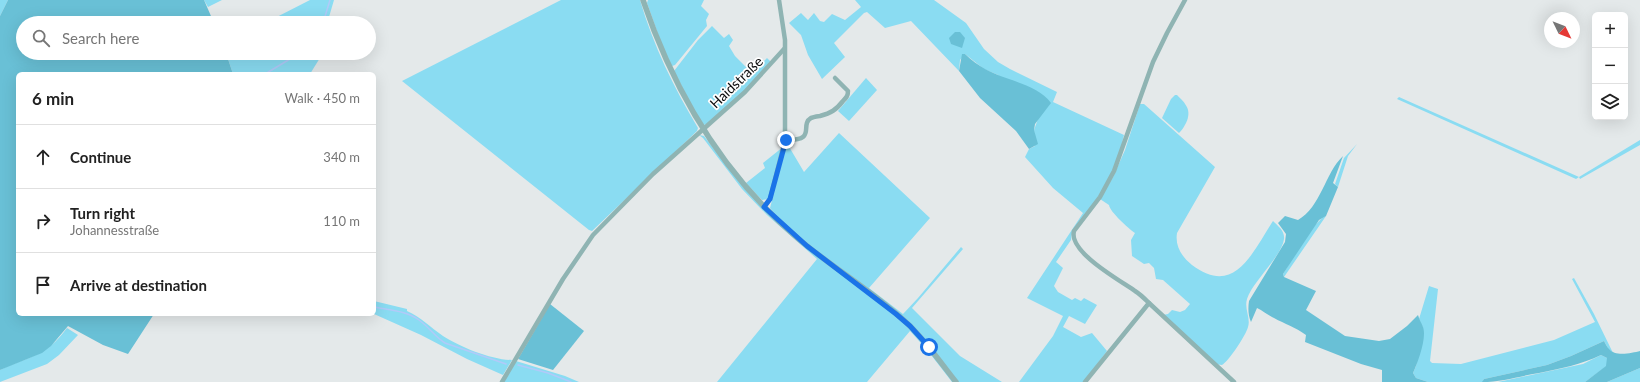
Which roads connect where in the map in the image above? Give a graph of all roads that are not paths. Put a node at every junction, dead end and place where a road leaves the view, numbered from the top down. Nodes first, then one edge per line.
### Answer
1 (643, 0) edge
2 (779, 0) edge
3 (1185, 0) edge
4 (784, 49) junction
5 (835, 78) dead end
6 (703, 130) junction
7 (786, 140) junction
8 (764, 207) junction
9 (1149, 303) junction
10 (502, 382) edge
11 (956, 382) edge
12 (1085, 382) edge
13 (1234, 382) edge

1 - 6 street
2 - 4 street
3 - 9 street
4 - 6 street, Haidstraße
4 - 7 street
5 - 7 street
6 - 8 street
6 - 10 street, Haidstraße
7 - 8 street
8 - 11 street
9 - 12 street
9 - 13 street

